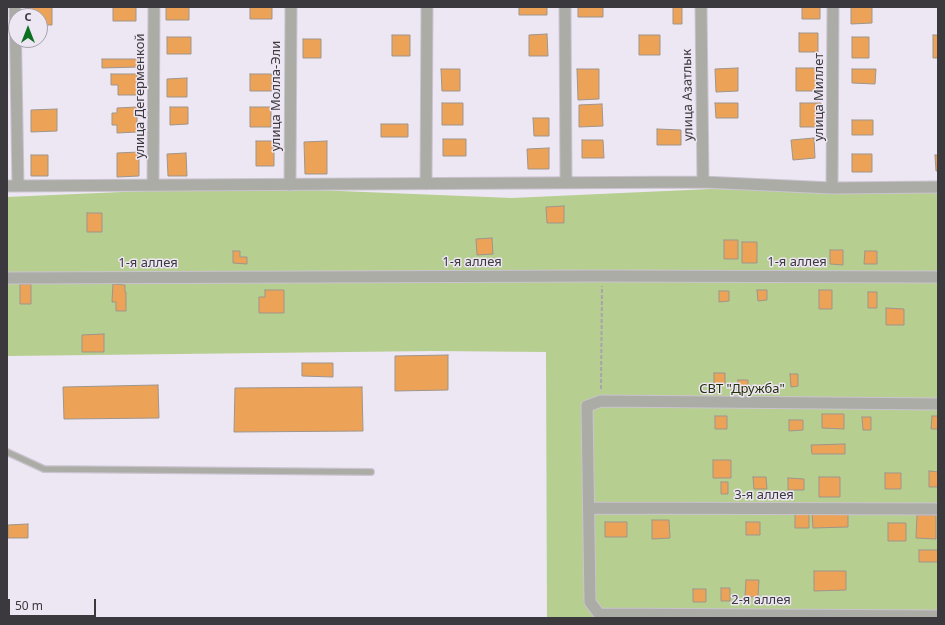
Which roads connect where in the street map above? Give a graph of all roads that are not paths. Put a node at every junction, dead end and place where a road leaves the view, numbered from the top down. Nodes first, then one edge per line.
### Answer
1 (15, 7) edge
2 (154, 7) edge
3 (291, 7) edge
4 (427, 7) edge
5 (565, 7) edge
6 (701, 7) edge
7 (833, 7) edge
8 (703, 182) junction
9 (566, 183) junction
10 (426, 184) junction
11 (290, 185) junction
12 (12, 186) edge
13 (153, 186) junction
14 (938, 187) edge
15 (832, 188) junction
16 (938, 277) edge
17 (7, 278) edge
18 (938, 404) edge
19 (7, 452) edge
20 (371, 472) dead end
21 (589, 508) junction
22 (938, 509) edge
23 (938, 616) edge

1 - 12 street
2 - 13 street, улица Дегерменкой
3 - 11 street, улица Молла-Эли
4 - 10 street
5 - 9 street
6 - 8 street, улица Азатлык
7 - 15 street, улица Миллет
8 - 9 street
8 - 15 street
9 - 10 street
10 - 11 street
11 - 13 street
12 - 13 street
14 - 15 street
16 - 17 street, 1-я аллея
18 - 21 street
19 - 20 lane
21 - 22 street, 3-я аллея
21 - 23 street, 2-я аллея

